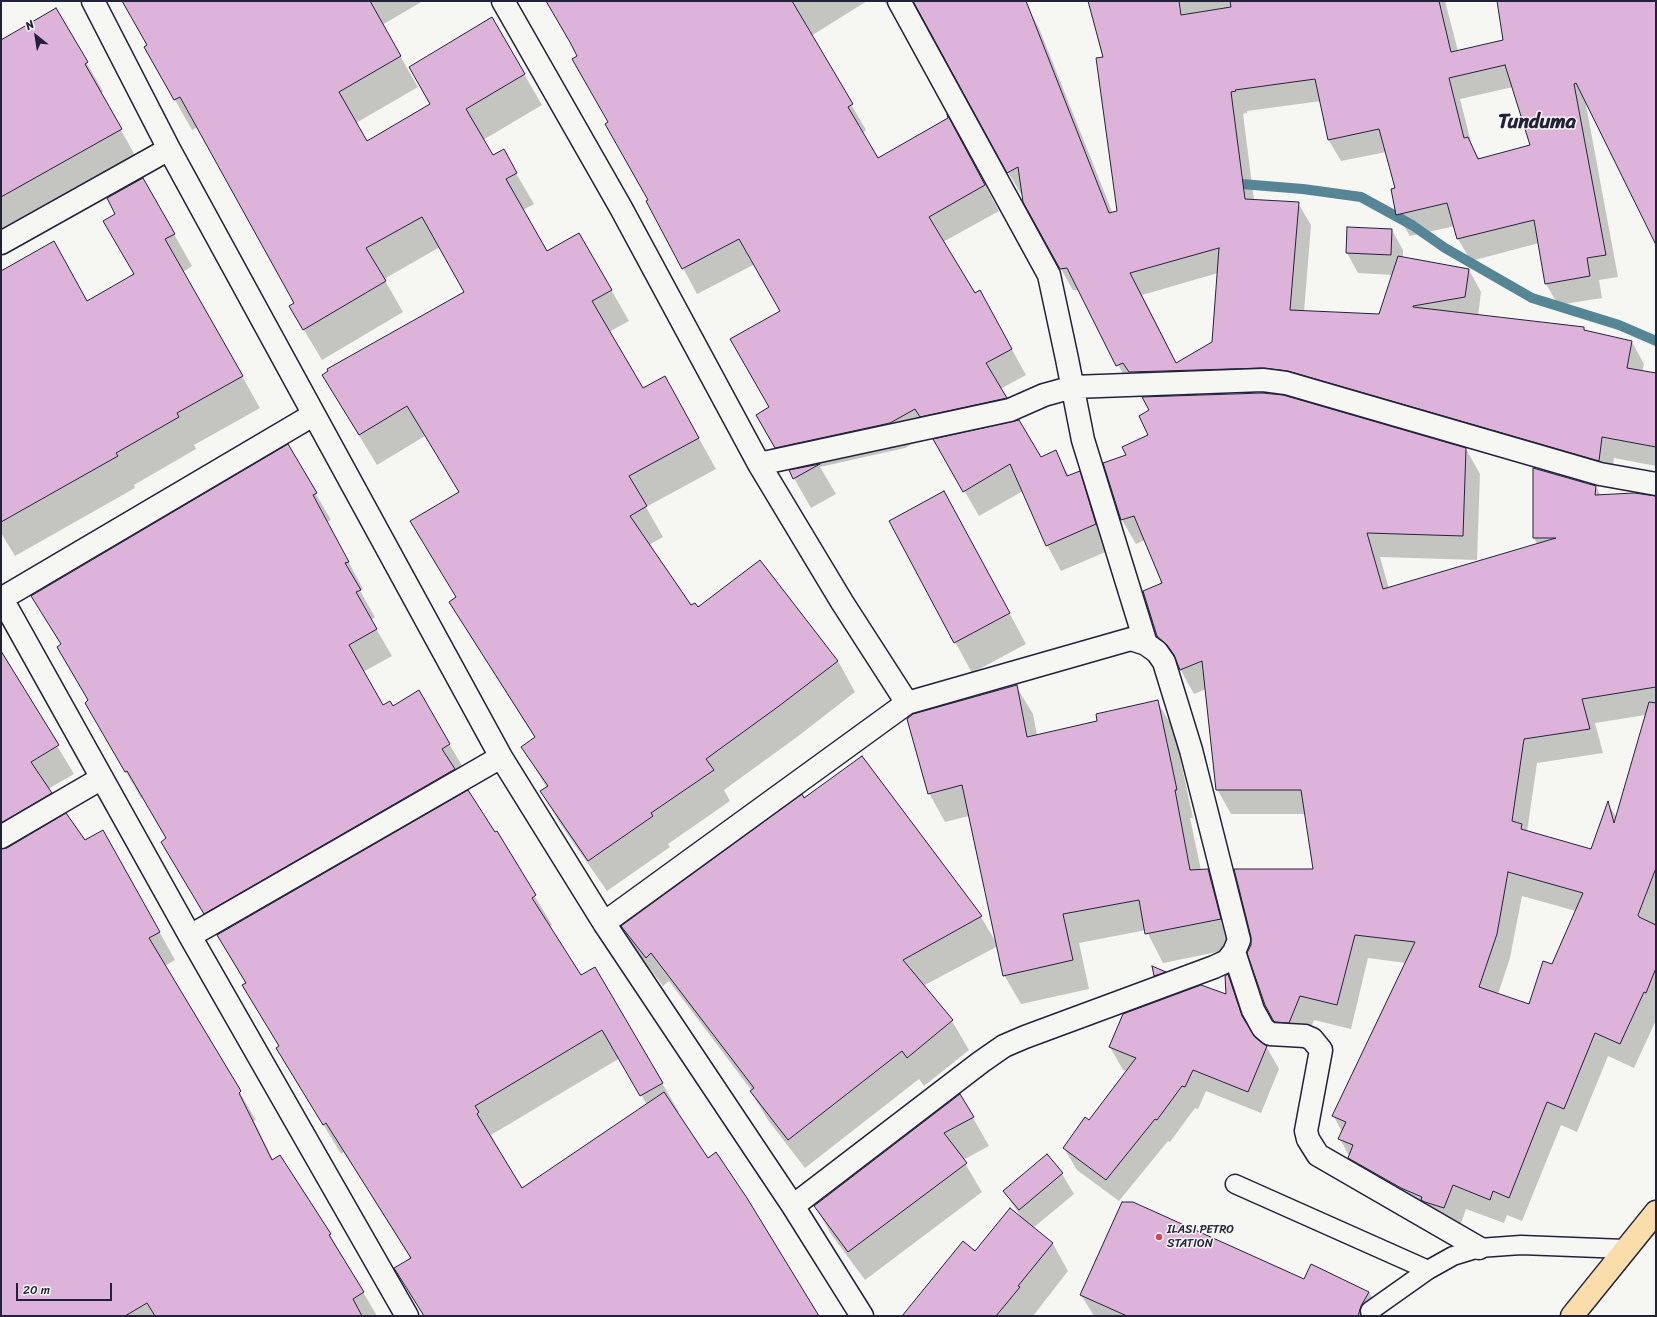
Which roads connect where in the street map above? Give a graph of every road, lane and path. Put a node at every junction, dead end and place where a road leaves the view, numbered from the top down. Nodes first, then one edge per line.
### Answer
1 (93, 1) edge
2 (503, 1) edge
3 (899, 1) edge
4 (169, 149) junction
5 (1, 244) edge
6 (1073, 387) junction
7 (313, 414) junction
8 (759, 464) junction
9 (1656, 484) edge
10 (1, 598) edge
11 (1146, 644) junction
12 (907, 703) junction
13 (501, 757) junction
14 (102, 778) junction
15 (1, 837) edge
16 (604, 923) junction
17 (190, 936) junction
18 (1234, 952) junction
19 (1235, 1184) dead end
20 (793, 1206) junction
21 (1656, 1212) edge
22 (1479, 1248) junction
23 (1625, 1249) junction
24 (1428, 1270) junction
25 (1370, 1311) dead end
26 (407, 1316) edge
27 (862, 1316) edge
28 (1572, 1316) edge

1 - 4 street
2 - 8 street
3 - 6 street
4 - 5 street
4 - 7 street
6 - 8 street
6 - 9 street
6 - 11 street
7 - 10 street
7 - 13 street
8 - 12 street
10 - 14 street
11 - 12 street
11 - 18 street
12 - 16 street
13 - 16 street
13 - 17 street
14 - 15 street
14 - 17 street
16 - 20 street
17 - 26 street
18 - 20 street
18 - 22 street
19 - 24 lane
20 - 27 street
21 - 23 highway
22 - 23 lane
22 - 24 lane
23 - 28 highway
24 - 25 lane

